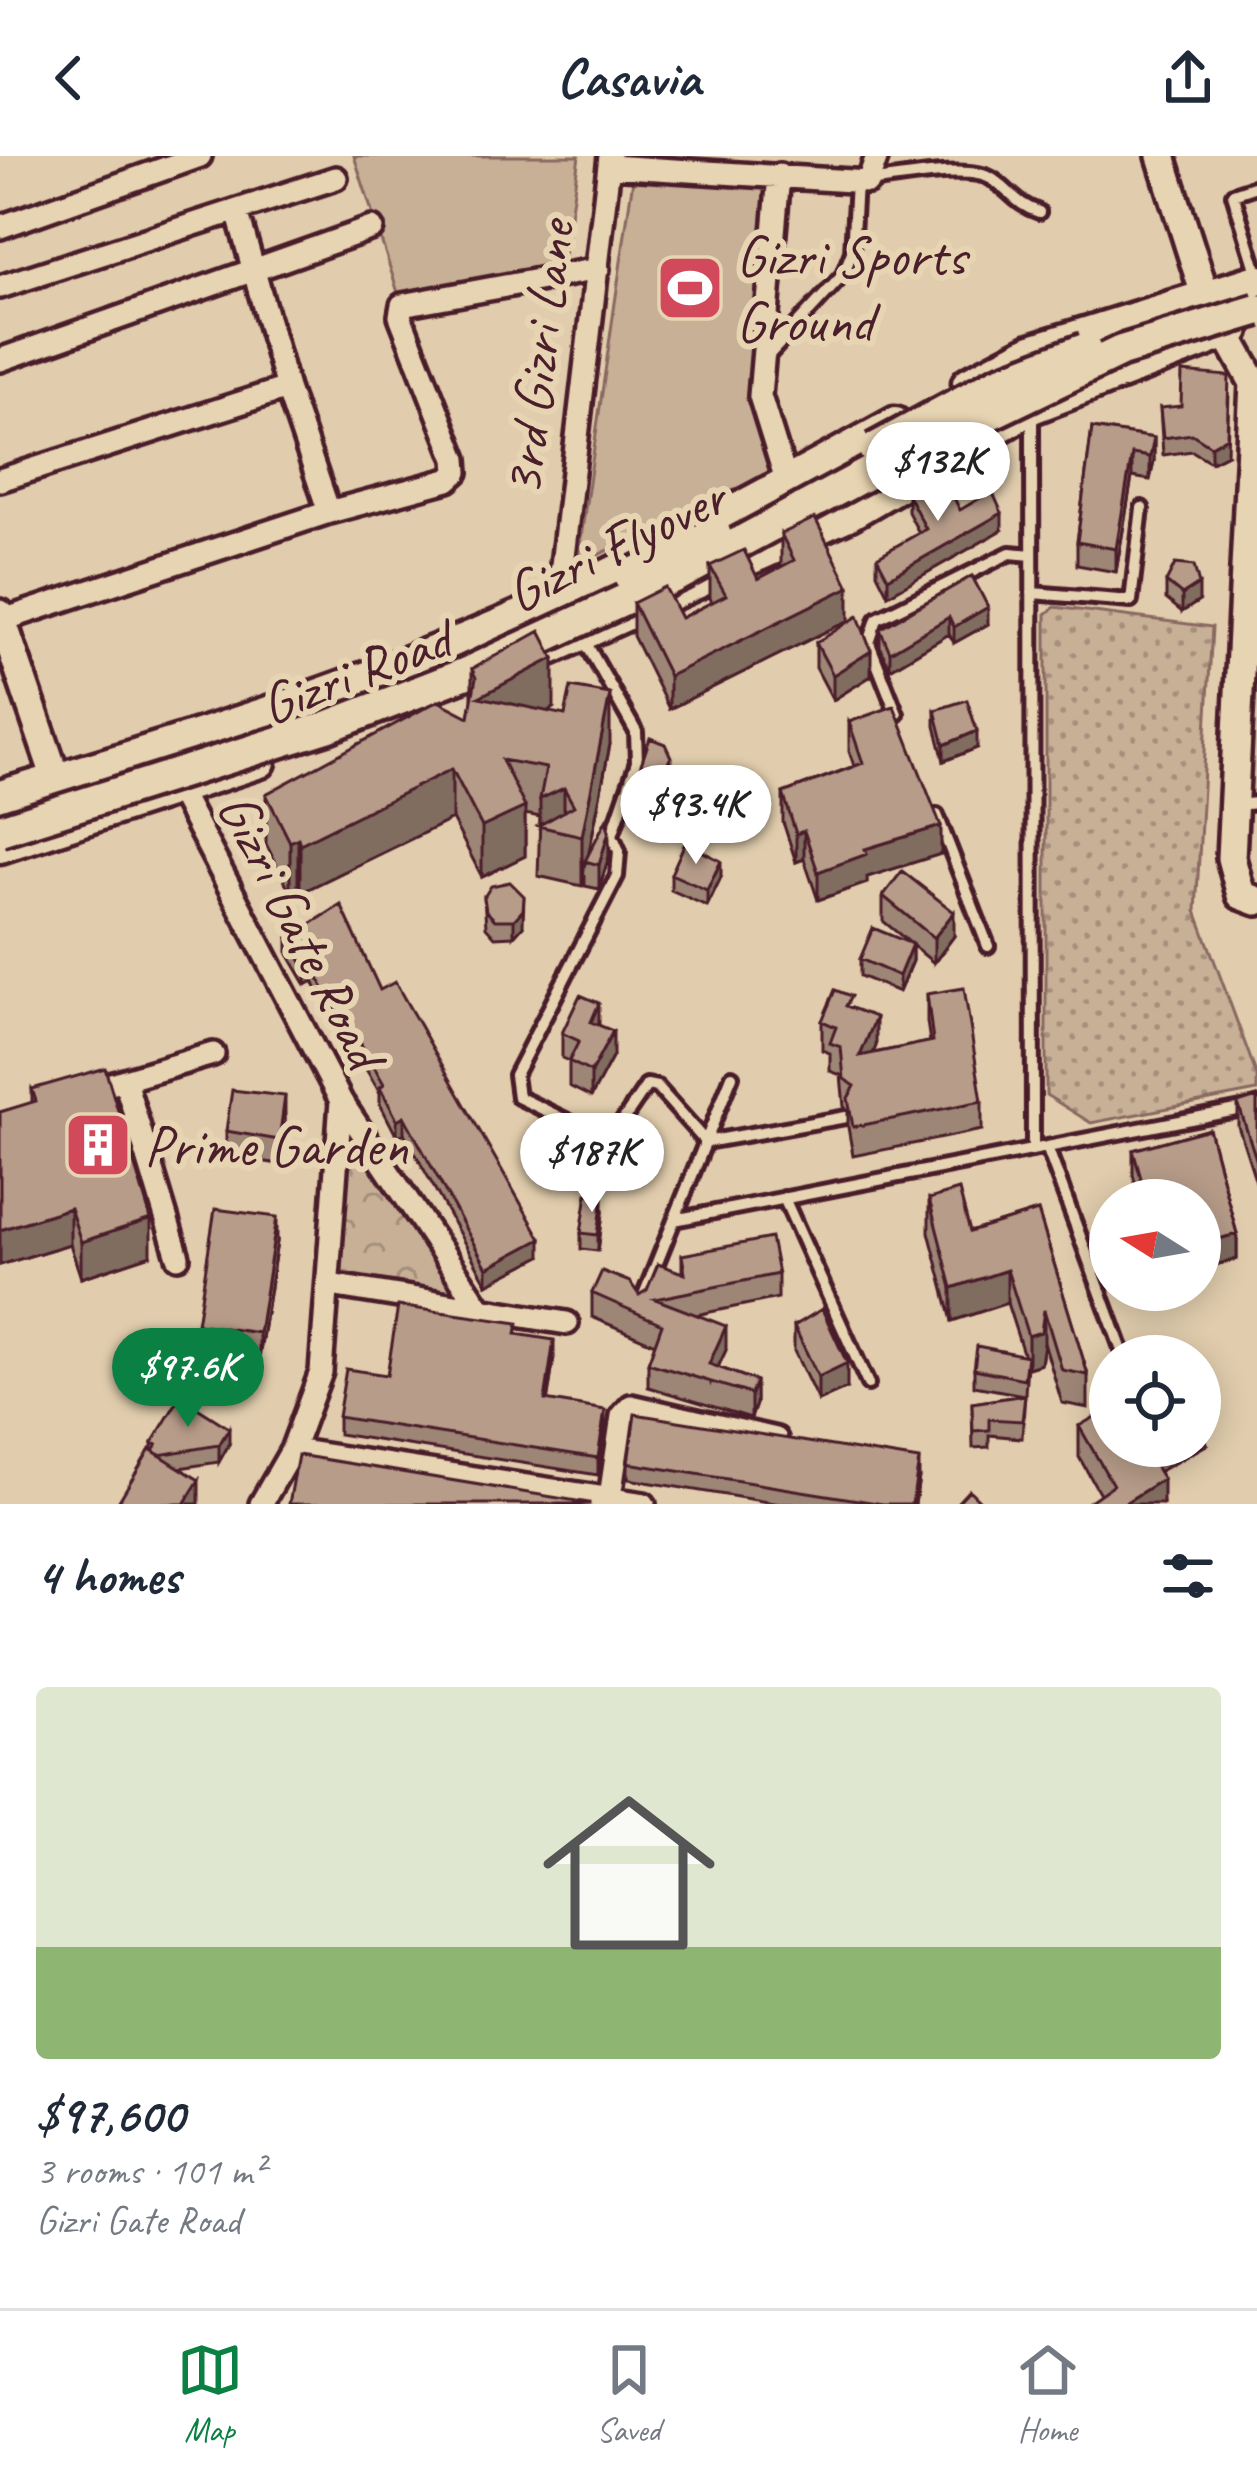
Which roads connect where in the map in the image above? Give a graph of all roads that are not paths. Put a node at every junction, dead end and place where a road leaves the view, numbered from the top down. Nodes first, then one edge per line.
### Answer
1 (200, 156) edge
2 (877, 156) edge
3 (1161, 156) edge
4 (609, 161) edge
5 (728, 163) edge
6 (779, 175) junction
7 (336, 178) dead end
8 (862, 181) junction
9 (1257, 187) edge
10 (237, 211) junction
11 (1039, 212) dead end
12 (0, 227) edge
13 (372, 228) dead end
14 (598, 269) junction
15 (252, 271) junction
16 (1257, 276) edge
17 (0, 287) edge
18 (1257, 293) edge
19 (1204, 295) junction
20 (1257, 310) edge
21 (1257, 323) edge
22 (1222, 334) junction
23 (0, 360) edge
24 (763, 362) junction
25 (287, 388) junction
26 (1032, 408) junction
27 (0, 480) edge
28 (787, 483) junction
29 (1252, 484) edge
30 (1142, 508) dead end
31 (329, 512) junction
32 (1032, 555) junction
33 (1032, 593) junction
34 (556, 599) junction
35 (1, 618) edge
36 (573, 640) junction
37 (903, 730) edge
38 (164, 746) junction
39 (56, 779) junction
40 (178, 792) junction
41 (928, 795) edge
42 (0, 796) edge
43 (1245, 804) edge
44 (0, 808) edge
45 (0, 830) edge
46 (0, 847) edge
47 (1257, 901) edge
48 (988, 946) dead end
49 (213, 1054) dead end
50 (732, 1076) dead end
51 (125, 1081) junction
52 (63, 1098) edge
53 (341, 1101) junction
54 (1257, 1106) edge
55 (846, 1117) edge
56 (706, 1142) junction
57 (1047, 1147) junction
58 (1033, 1150) junction
59 (784, 1198) junction
60 (674, 1220) junction
61 (178, 1257) dead end
62 (330, 1285) junction
63 (639, 1309) edge
64 (482, 1311) junction
65 (566, 1323) dead end
66 (1116, 1335) edge
67 (868, 1384) dead end
68 (776, 1439) edge
69 (292, 1450) junction
70 (609, 1502) edge
71 (261, 1504) edge
72 (644, 1504) edge

1 - 12 street
2 - 8 street
3 - 19 street
4 - 5 street
4 - 14 street, 3rd Gizri Lane
5 - 6 street
6 - 8 street
6 - 24 street
7 - 10 street
8 - 11 lane
8 - 24 lane
9 - 16 lane
10 - 15 street
10 - 17 street
13 - 15 street
14 - 31 street
14 - 34 street, 3rd Gizri Lane
15 - 23 street
15 - 25 street
16 - 19 main road, Gizri Road
18 - 44 main road, Gizri Flyover, bridge
19 - 22 street
19 - 28 main road, Gizri Road
20 - 45 main road, Gizri Flyover, bridge
21 - 22 main road, Gizri Road
22 - 26 main road, Gizri Road
22 - 29 street
24 - 28 street
25 - 27 street
25 - 31 street
26 - 32 lane
26 - 36 main road, Gizri Road
28 - 34 main road, Gizri Road
29 - 43 street
30 - 33 lane
31 - 35 street
32 - 33 lane
32 - 37 lane
33 - 58 lane
34 - 36 street, 3rd Gizri Lane
34 - 38 main road, Gizri Road
35 - 39 street
36 - 40 main road, Gizri Road
36 - 56 lane
38 - 39 main road, Gizri Road
38 - 40 street, Gizri Gate Road
39 - 42 main road, Gizri Road
40 - 46 main road, Gizri Road
40 - 53 street, Gizri Gate Road
41 - 48 lane
43 - 47 street
49 - 51 street
50 - 56 lane
51 - 52 street
51 - 61 street
53 - 62 street, Gizri Gate Road
53 - 64 street
54 - 57 lane
55 - 56 lane
56 - 60 lane
57 - 58 lane
57 - 66 lane
58 - 59 lane
59 - 60 lane
59 - 67 lane
60 - 63 lane
62 - 64 street
62 - 69 street, Gizri Gate Road
64 - 65 street
68 - 70 street
69 - 70 street
69 - 71 street, Gizri Gate Road
70 - 72 street

